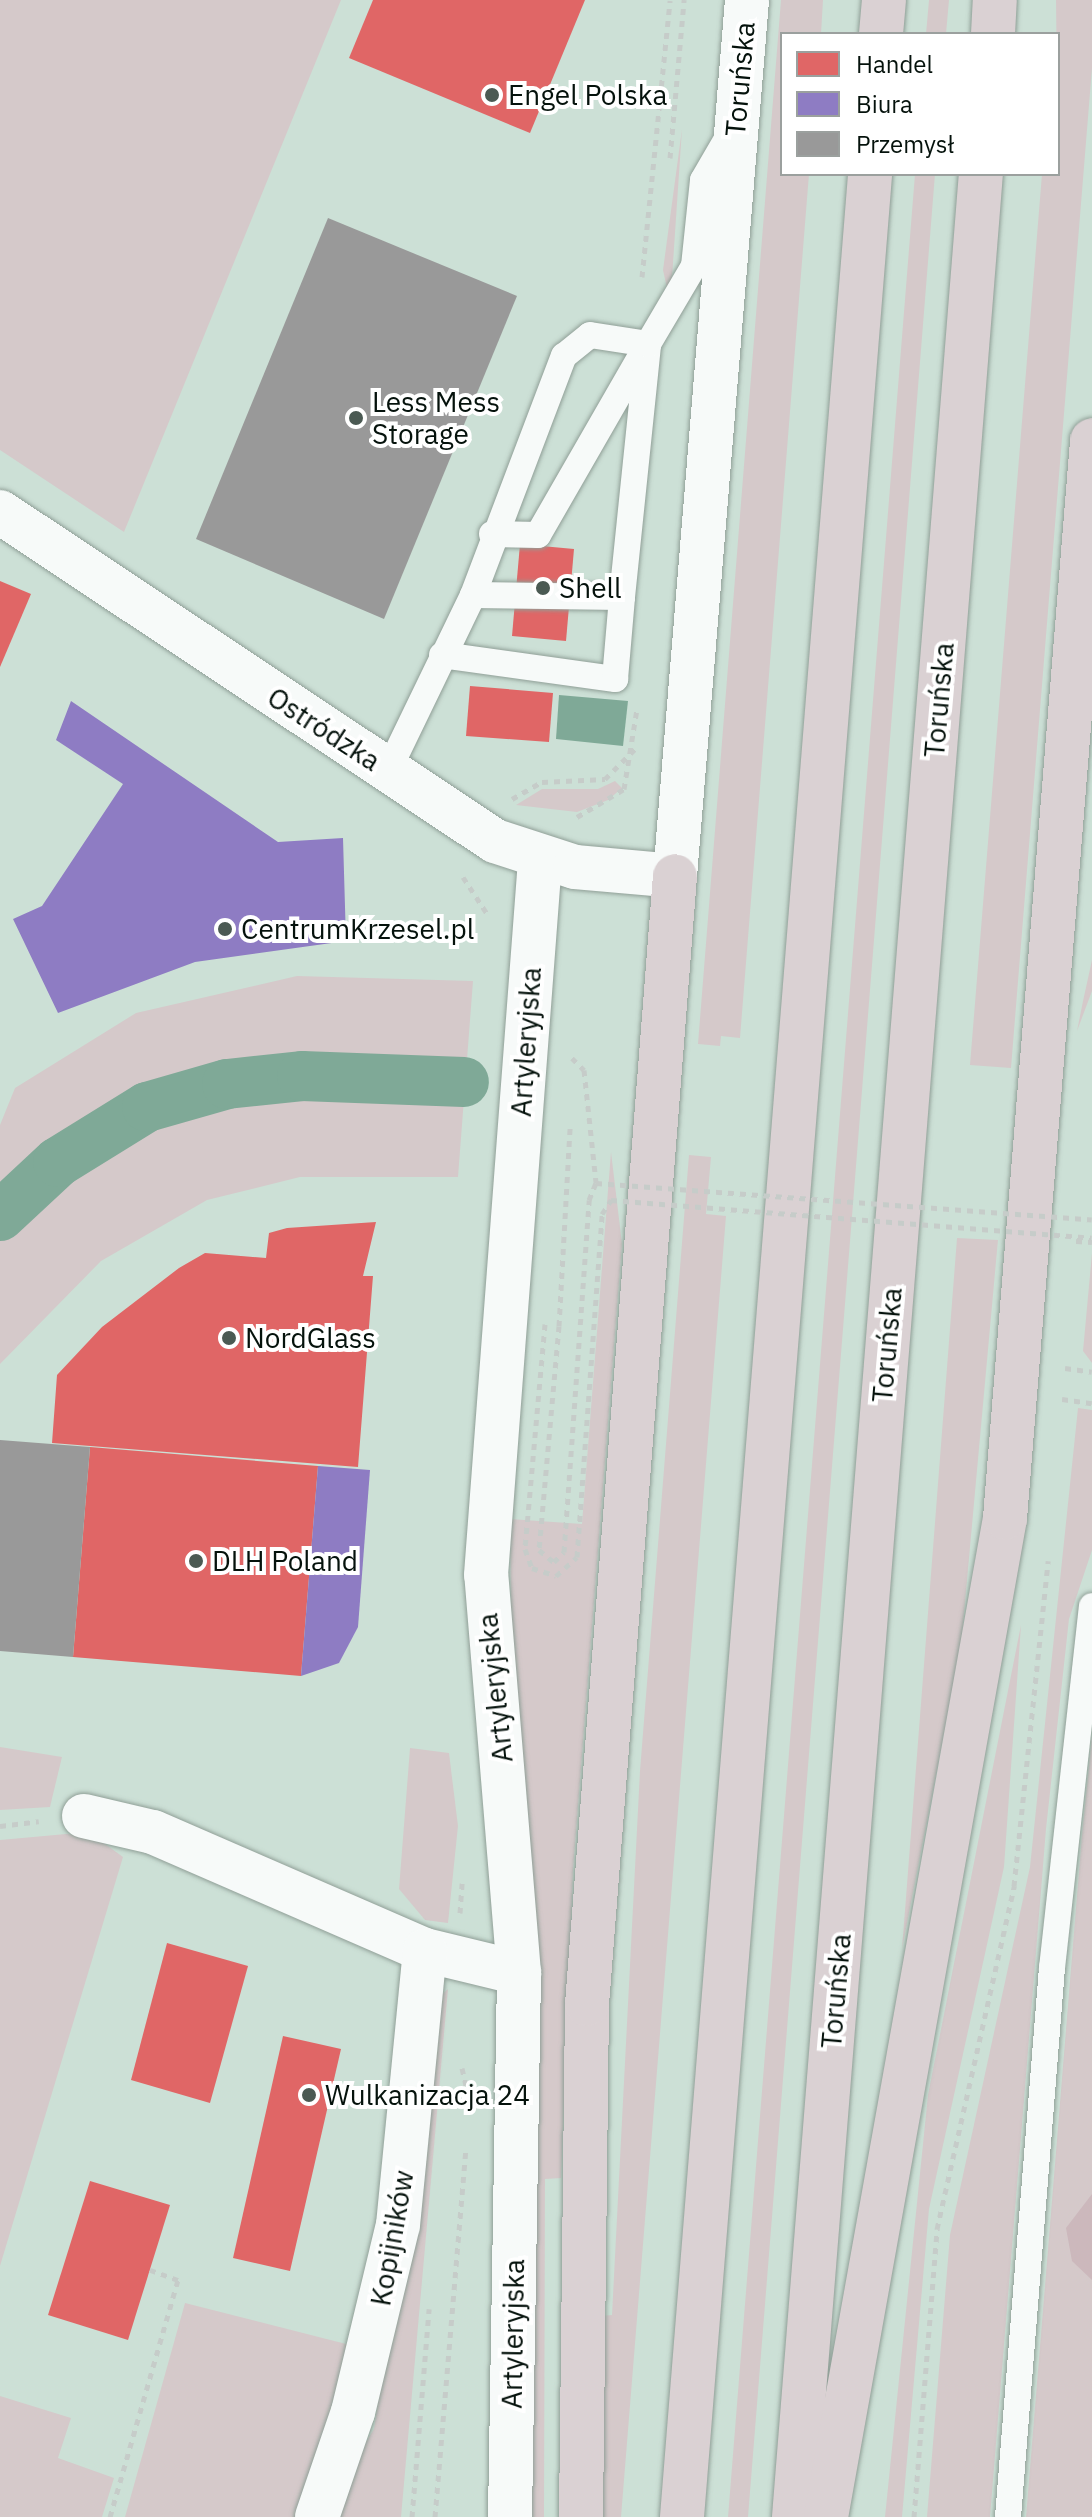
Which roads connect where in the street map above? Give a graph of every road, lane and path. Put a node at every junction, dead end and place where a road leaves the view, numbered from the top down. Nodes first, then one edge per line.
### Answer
1 (747, 0) edge
2 (884, 0) edge
3 (995, 0) edge
4 (881, 32) edge
5 (993, 32) edge
6 (737, 120) junction
7 (870, 176) edge
8 (981, 176) edge
9 (648, 344) junction
10 (1092, 441) edge
11 (0, 512) edge
12 (492, 534) junction
13 (473, 595) junction
14 (622, 597) junction
15 (442, 655) junction
16 (388, 771) junction
17 (484, 835) junction
18 (540, 860) junction
19 (675, 876) junction
20 (535, 926) junction
21 (572, 1058) dead end
22 (596, 1183) junction
23 (1079, 1200) dead end
24 (1092, 1219) edge
25 (1092, 1240) edge
26 (1076, 1241) junction
27 (1075, 1255) dead end
28 (545, 1324) dead end
29 (559, 1326) dead end
30 (1066, 1354) dead end
31 (1065, 1368) junction
32 (1092, 1372) edge
33 (1062, 1399) junction
34 (1092, 1403) edge
35 (1061, 1414) dead end
36 (1049, 1552) dead end
37 (1092, 1606) edge
38 (84, 1816) dead end
39 (425, 1950) junction
40 (519, 1973) junction
41 (150, 2270) dead end
42 (110, 2517) edge
43 (317, 2517) edge
44 (510, 2517) edge
45 (581, 2517) edge
46 (682, 2517) edge
47 (794, 2517) edge
48 (826, 2517) edge
49 (914, 2517) edge
50 (1008, 2517) edge

1 - 6 street, Toruńska
2 - 4 highway
3 - 5 highway
6 - 9 lane
6 - 19 street, Toruńska
7 - 46 highway
8 - 47 highway, Toruńska
9 - 12 lane
9 - 12 lane
9 - 14 lane
10 - 48 highway
11 - 16 street, Ostródzka
12 - 13 lane
13 - 14 lane
13 - 15 lane
14 - 15 lane
15 - 16 lane
16 - 17 street, Ostródzka
17 - 18 street, Ostródzka
17 - 20 path
18 - 19 street, Ostródzka
18 - 20 street, Artyleryjska
19 - 45 highway
20 - 40 street, Artyleryjska
21 - 22 path
22 - 24 path, bridge
22 - 29 path, bridge
23 - 26 path
25 - 26 path
25 - 28 path, bridge
26 - 27 path
30 - 31 path
31 - 32 path
31 - 33 path
33 - 34 path
33 - 35 path
36 - 49 path
37 - 50 lane
38 - 39 street
39 - 40 street
39 - 43 street, Kopijników
40 - 44 street, Artyleryjska
41 - 42 path

